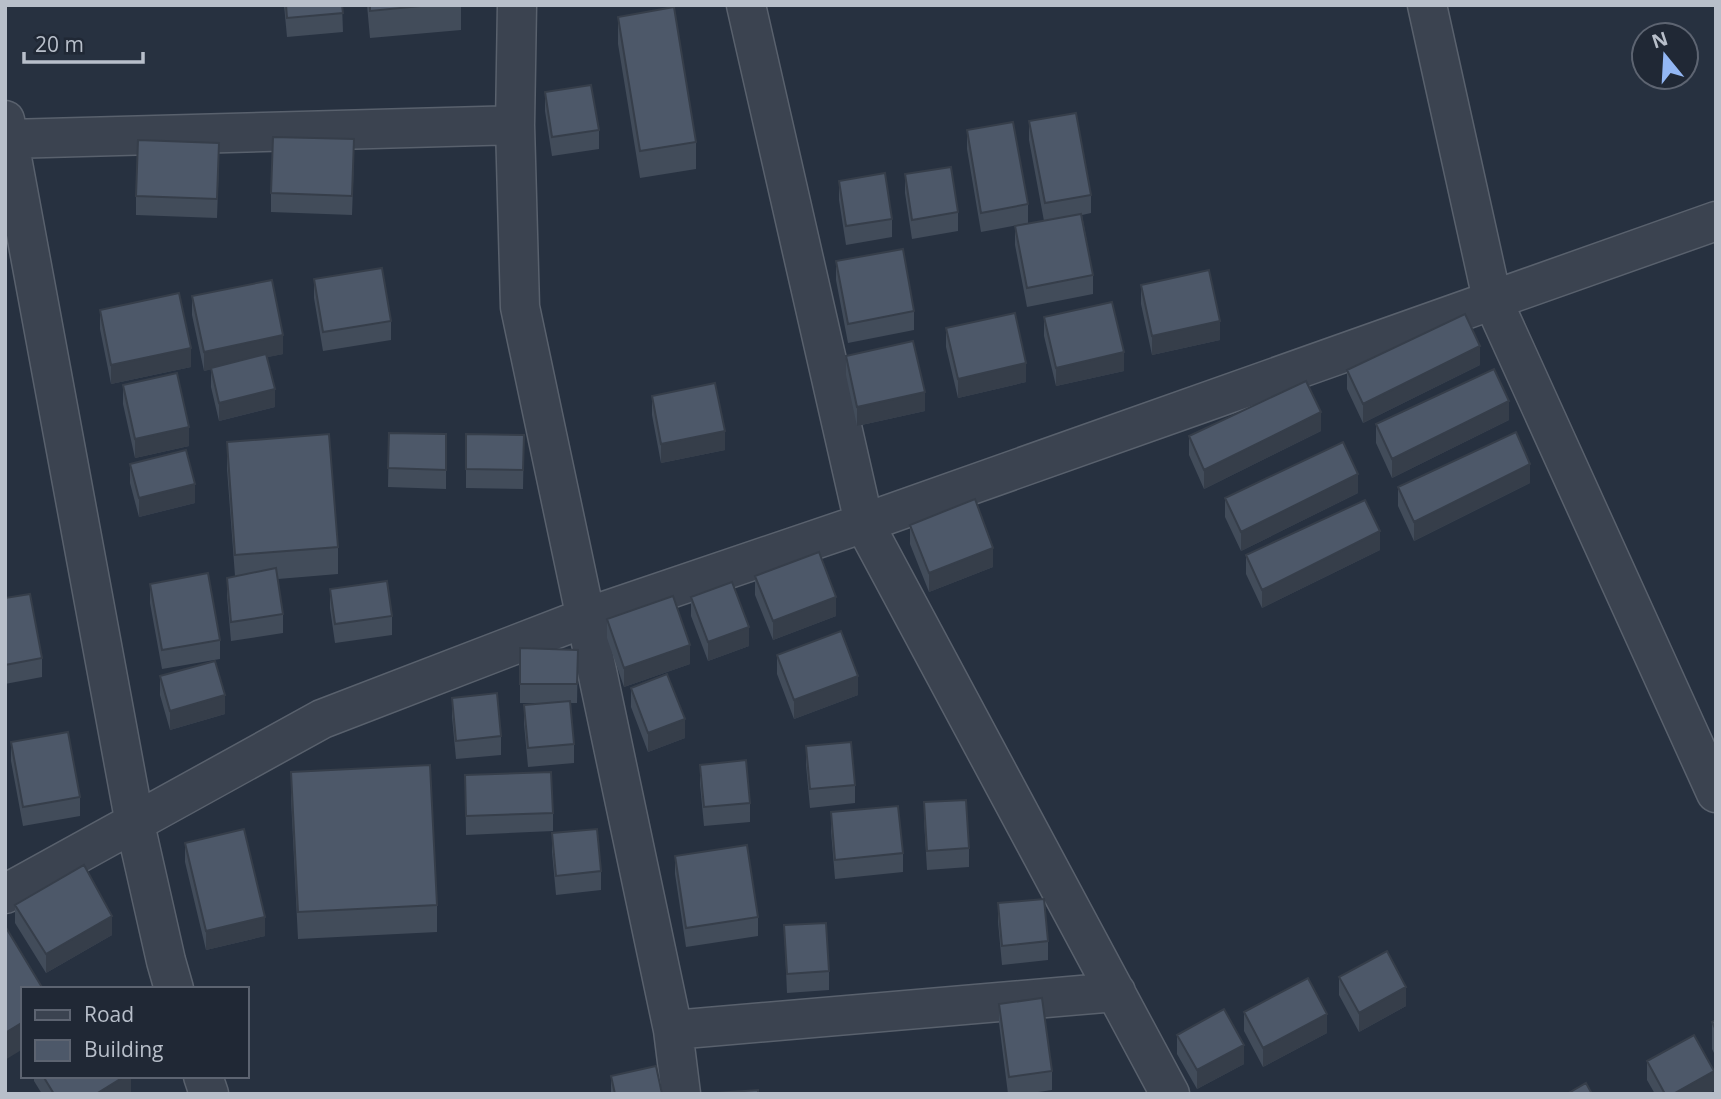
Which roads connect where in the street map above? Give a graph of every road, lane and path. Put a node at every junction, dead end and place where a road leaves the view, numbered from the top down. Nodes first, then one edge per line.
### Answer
1 (517, 5) edge
2 (746, 5) edge
3 (1427, 5) edge
4 (515, 125) junction
5 (7, 130) edge
6 (1716, 221) edge
7 (1492, 299) junction
8 (864, 523) junction
9 (587, 617) junction
10 (1716, 793) edge
11 (135, 824) junction
12 (5, 894) edge
13 (173, 987) edge
14 (1116, 992) junction
15 (673, 1030) junction
16 (681, 1094) edge
17 (1170, 1094) edge

1 - 4 street
2 - 8 street
3 - 7 street
4 - 5 street
4 - 9 street
5 - 11 street
6 - 7 street
7 - 8 street
7 - 10 street
8 - 9 street
8 - 14 street
9 - 11 street
9 - 15 street
11 - 12 street
11 - 13 street
14 - 15 street
14 - 17 street
15 - 16 street

